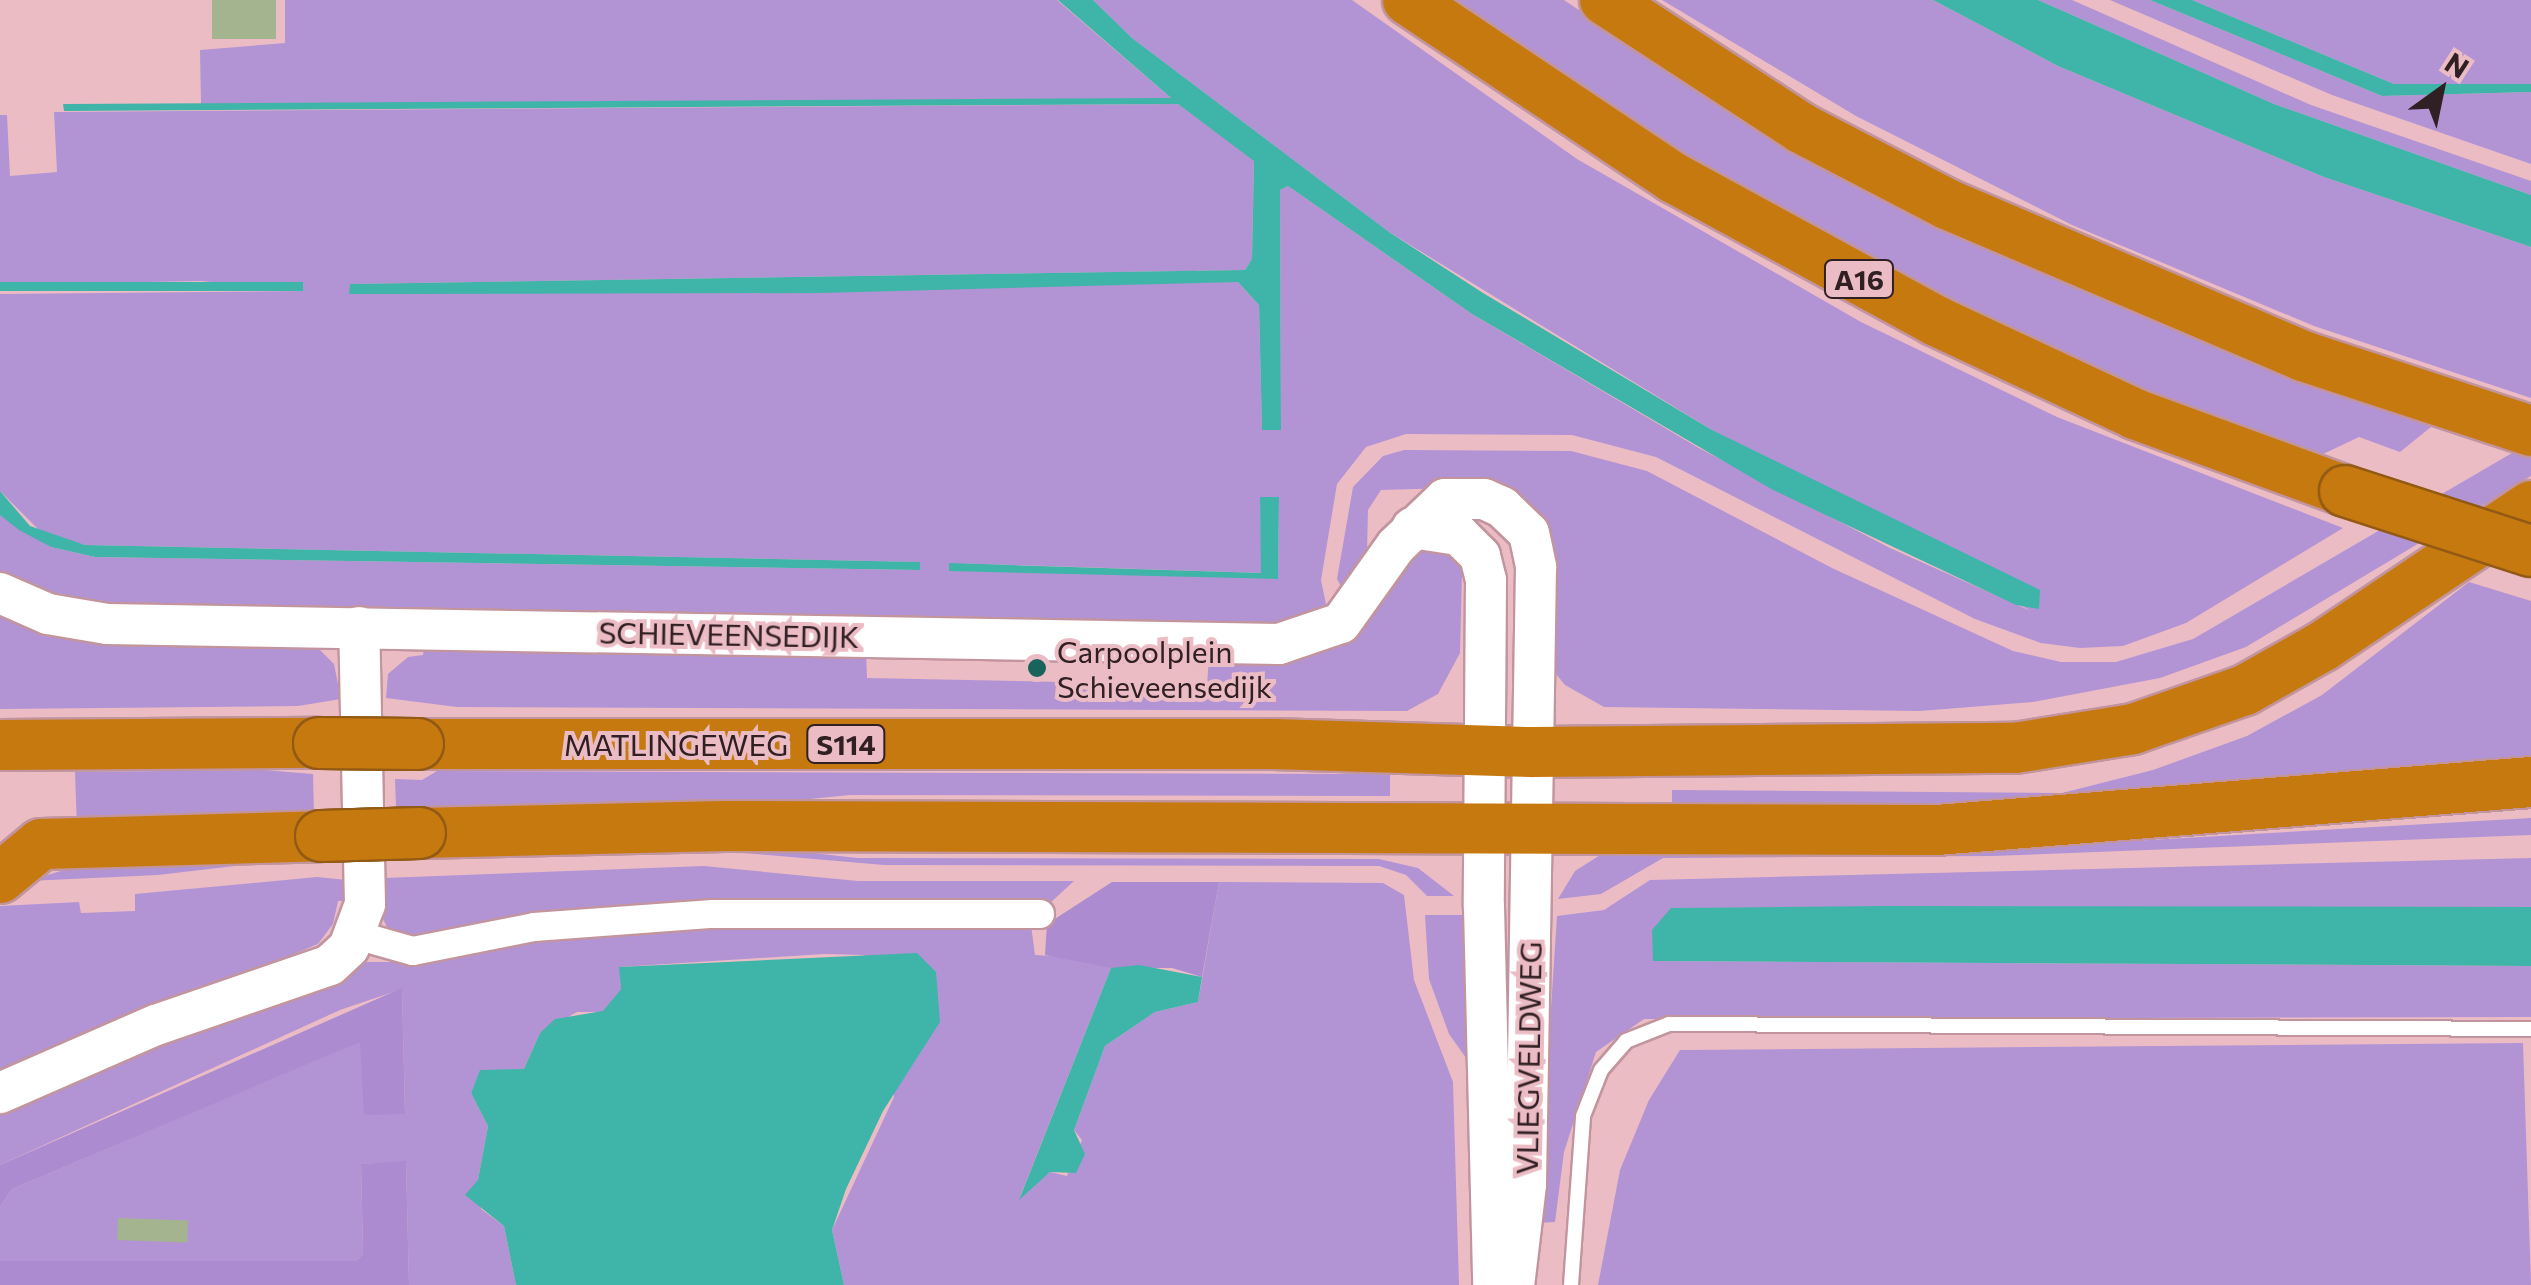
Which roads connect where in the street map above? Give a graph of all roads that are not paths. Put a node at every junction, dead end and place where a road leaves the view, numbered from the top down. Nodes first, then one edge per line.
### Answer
1 (1408, 0) edge
2 (1605, 0) edge
3 (2531, 431) edge
4 (2531, 506) edge
5 (1412, 528) junction
6 (2531, 550) edge
7 (0, 594) edge
8 (359, 627) junction
9 (0, 745) edge
10 (1508, 752) junction
11 (2531, 782) edge
12 (1508, 829) junction
13 (20, 845) edge
14 (0, 878) edge
15 (1040, 914) dead end
16 (356, 935) junction
17 (2531, 1029) edge
18 (0, 1093) edge
19 (1494, 1285) edge
20 (1514, 1285) edge
21 (1571, 1285) edge

1 - 6 highway, A16, bridge
2 - 3 highway
4 - 10 highway, MATLINGEWEG
5 - 8 street, SCHIEVEENSEDIJK
5 - 10 street
5 - 10 street, SCHIEVEENSEDIJK
7 - 8 street, SCHIEVEENSEDIJK
8 - 16 street
9 - 10 highway, MATLINGEWEG / S114, bridge
10 - 12 street
11 - 12 highway
12 - 13 highway, bridge
12 - 19 street, VLIEGVELDWEG
12 - 20 street, VLIEGVELDWEG
13 - 14 highway
15 - 16 street
16 - 18 street
17 - 21 lane

